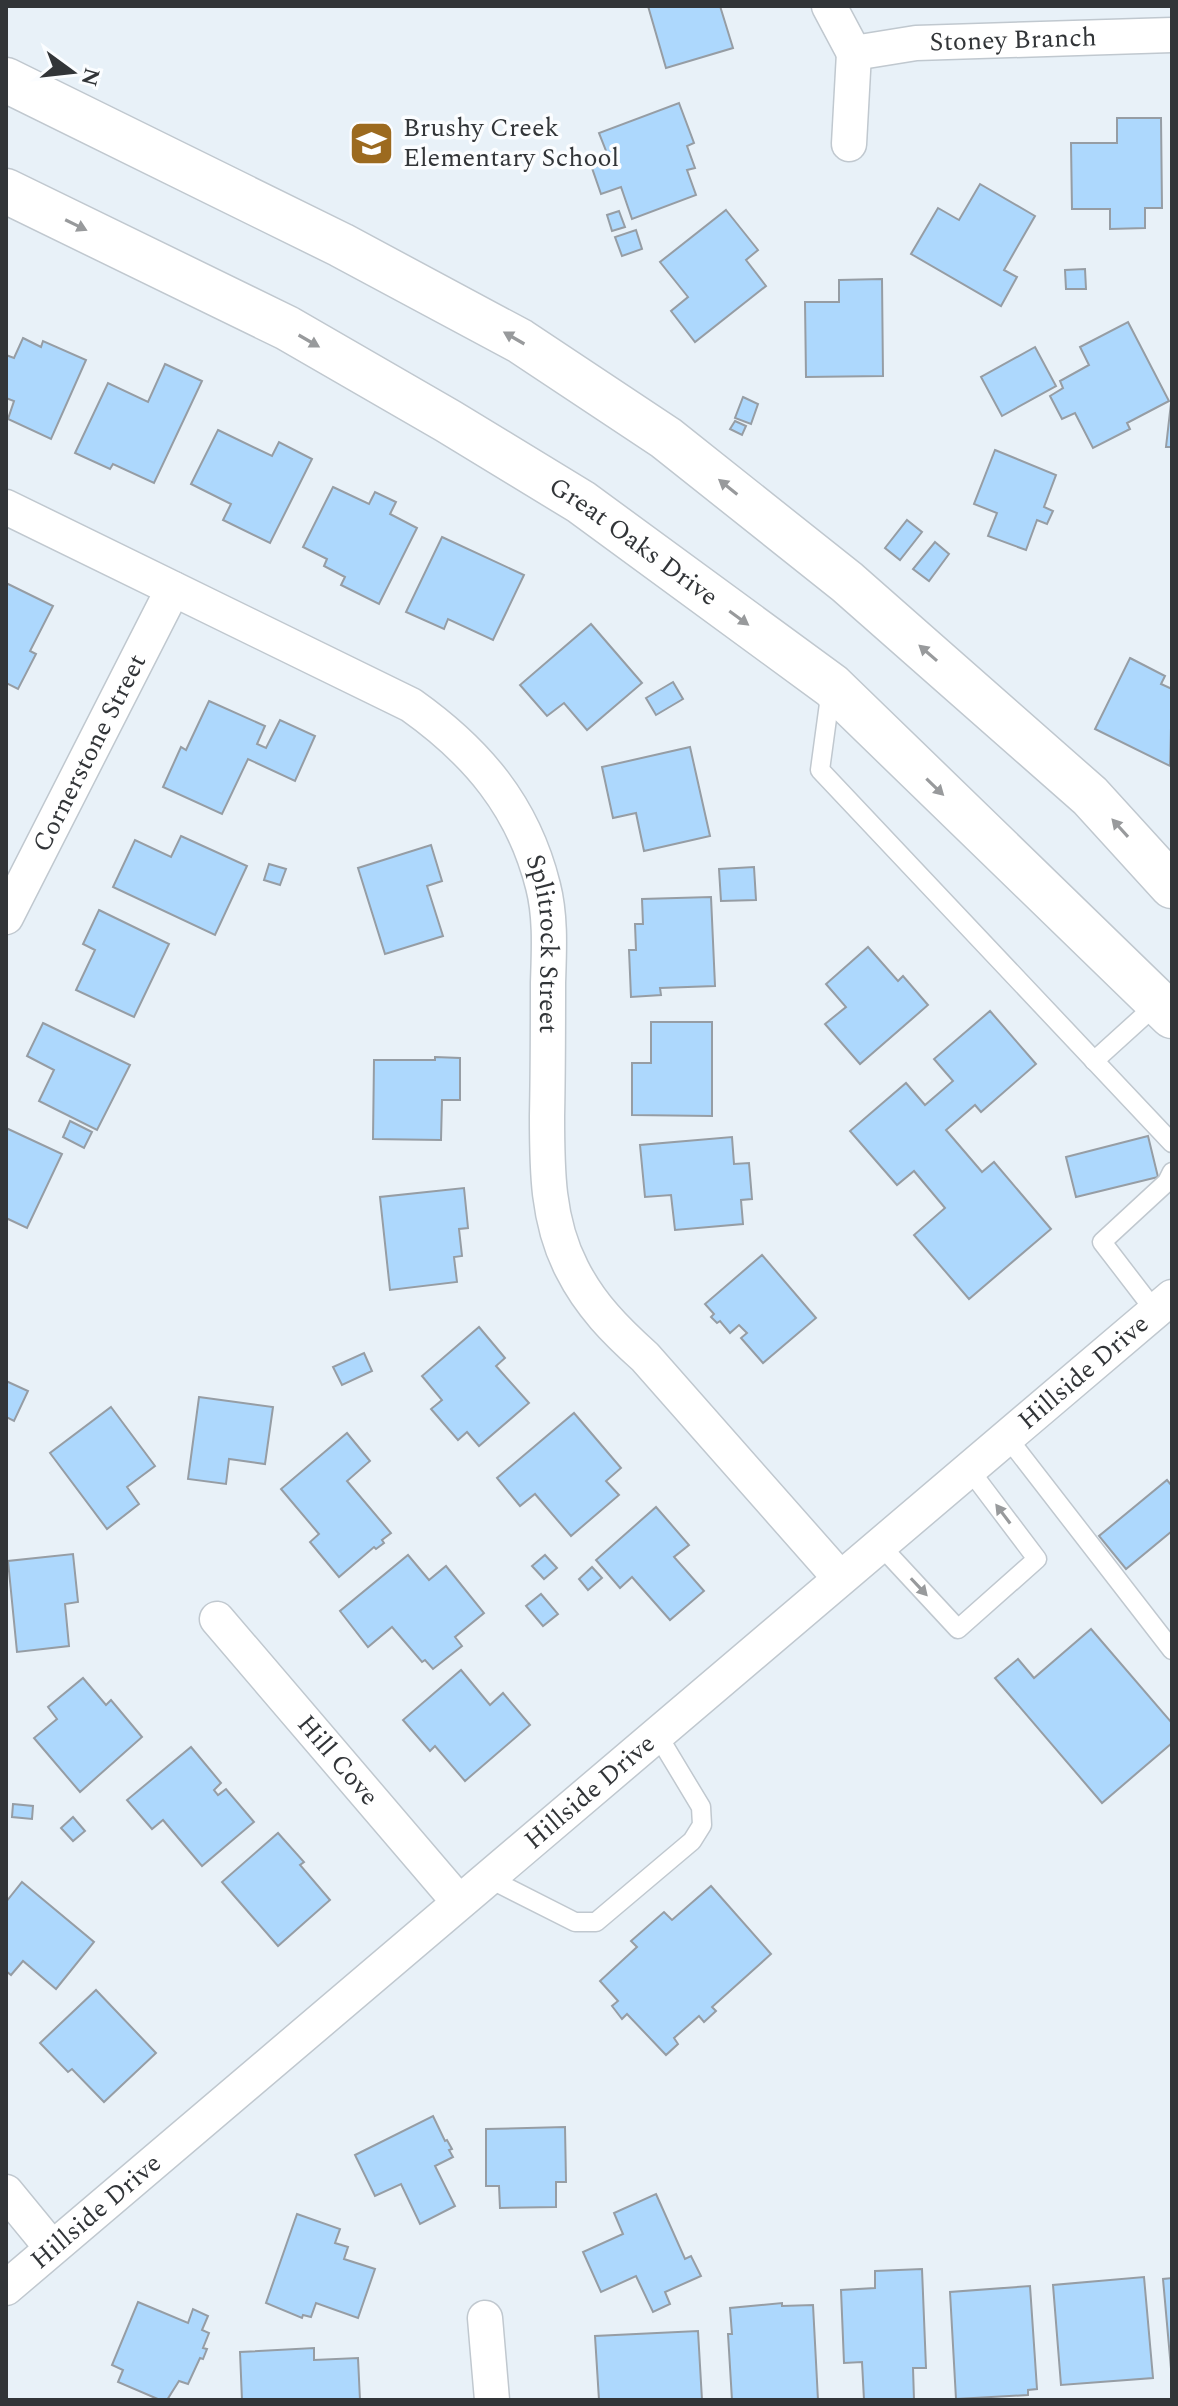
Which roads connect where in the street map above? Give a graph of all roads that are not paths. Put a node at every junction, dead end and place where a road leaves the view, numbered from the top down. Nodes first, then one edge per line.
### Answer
1 (829, 6) edge
2 (1172, 35) edge
3 (854, 53) junction
4 (6, 80) edge
5 (849, 144) dead end
6 (6, 191) edge
7 (6, 507) edge
8 (173, 589) junction
9 (832, 686) junction
10 (1172, 886) edge
11 (6, 917) edge
12 (1165, 1010) edge
13 (1094, 1061) junction
14 (1172, 1143) edge
15 (1172, 1172) edge
16 (1163, 1304) edge
17 (1007, 1437) junction
18 (969, 1469) junction
19 (880, 1545) junction
20 (840, 1578) junction
21 (217, 1619) dead end
22 (1172, 1650) edge
23 (657, 1734) junction
24 (488, 1878) junction
25 (459, 1902) junction
26 (6, 2192) edge
27 (52, 2248) junction
28 (6, 2288) edge
29 (485, 2318) dead end
30 (492, 2400) edge

1 - 3 street
2 - 3 street, Stoney Branch
3 - 5 street
10 -> 4 street
6 -> 9 street, Great Oaks Drive
7 - 8 street, Splitrock Street
8 - 11 street, Cornerstone Street
8 - 20 street, Splitrock Street
9 -> 12 street, Great Oaks Drive
9 - 13 lane
12 - 13 lane
13 - 14 lane
15 - 16 lane
16 - 17 street, Hillside Drive
17 - 18 street, Hillside Drive
17 - 22 lane
18 - 19 street, Hillside Drive
19 -> 18 lane
19 - 20 street, Hillside Drive
20 - 23 street, Hillside Drive
21 - 25 street, Hill Cove
23 - 24 street, Hillside Drive
23 - 24 lane
24 - 25 street, Hillside Drive
25 - 27 street, Hillside Drive
26 - 27 street
27 - 28 street, Hillside Drive
29 - 30 street

